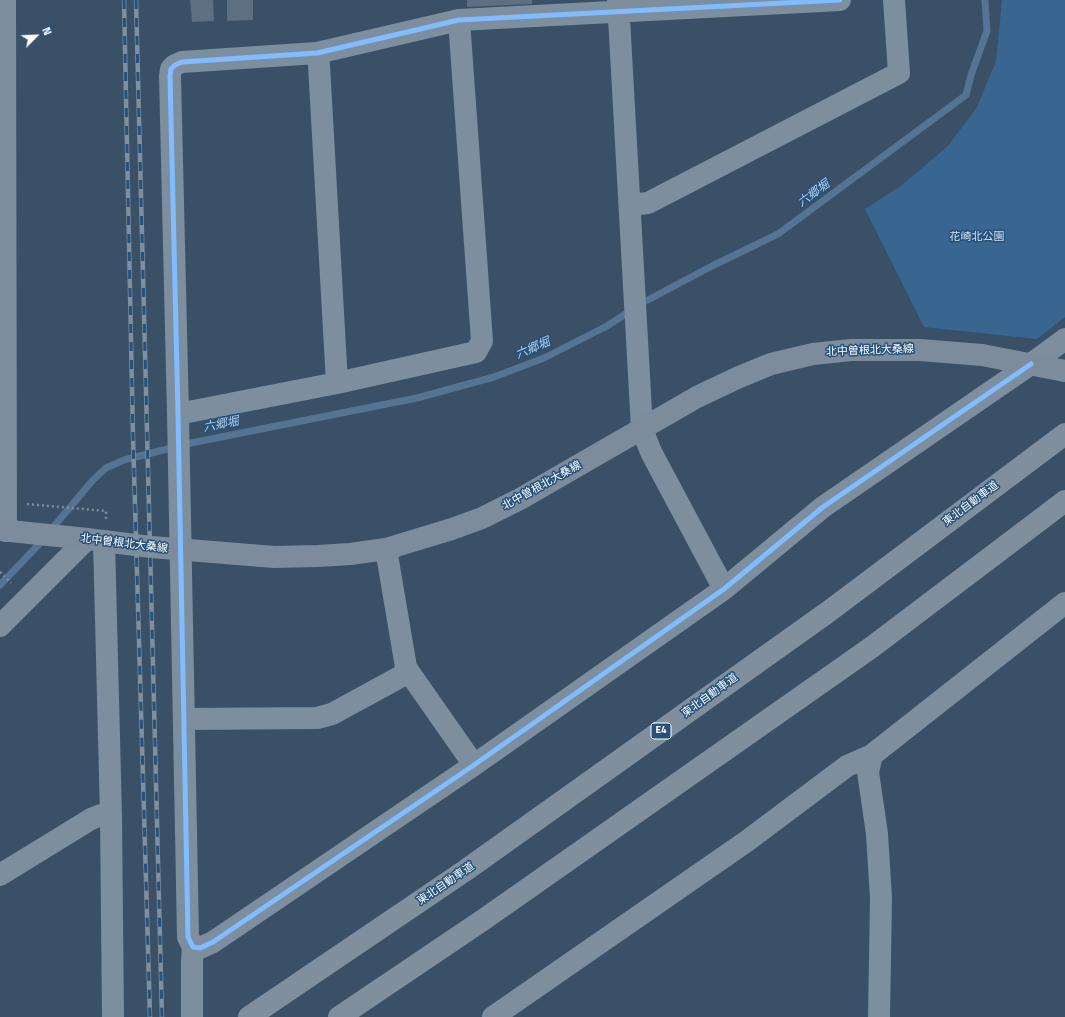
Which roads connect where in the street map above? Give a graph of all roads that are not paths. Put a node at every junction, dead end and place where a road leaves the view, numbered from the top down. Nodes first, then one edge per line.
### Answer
1 (5, 0) edge
2 (840, 0) edge
3 (894, 0) edge
4 (618, 6) edge
5 (459, 20) junction
6 (317, 53) junction
7 (630, 205) junction
8 (1065, 339) edge
9 (1032, 364) junction
10 (1065, 372) edge
11 (337, 383) junction
12 (178, 423) junction
13 (642, 429) junction
14 (1065, 434) edge
15 (1065, 502) edge
16 (11, 531) edge
17 (92, 535) junction
18 (386, 549) junction
19 (180, 550) junction
20 (724, 589) junction
21 (1065, 603) edge
22 (0, 626) edge
23 (409, 672) junction
24 (184, 719) junction
25 (872, 755) junction
26 (474, 765) junction
27 (111, 816) junction
28 (0, 875) edge
29 (193, 947) junction
30 (110, 1017) edge
31 (192, 1017) edge
32 (250, 1017) edge
33 (339, 1017) edge
34 (493, 1017) edge
35 (879, 1017) edge

1 - 16 street
2 - 4 street
3 - 7 street
4 - 5 street
4 - 7 street
5 - 6 street
5 - 11 street
6 - 11 street
6 - 12 street
7 - 13 street
8 - 9 street
9 - 10 main road, 北中曽根北大桑線
9 - 13 main road, 北中曽根北大桑線
9 - 20 street
11 - 12 street
12 - 19 street
13 - 18 main road, 北中曽根北大桑線
13 - 20 street
14 - 32 highway, 東北自動車道 / E4
15 - 33 highway
16 - 17 main road, 北中曽根北大桑線
17 - 19 main road, 北中曽根北大桑線
17 - 22 street
17 - 27 street
18 - 19 main road, 北中曽根北大桑線
18 - 23 street
19 - 24 street
20 - 26 street
21 - 25 street
23 - 24 street
23 - 26 street
24 - 29 street
25 - 34 street
25 - 35 street
26 - 29 street
27 - 28 street
27 - 30 street
29 - 31 street

